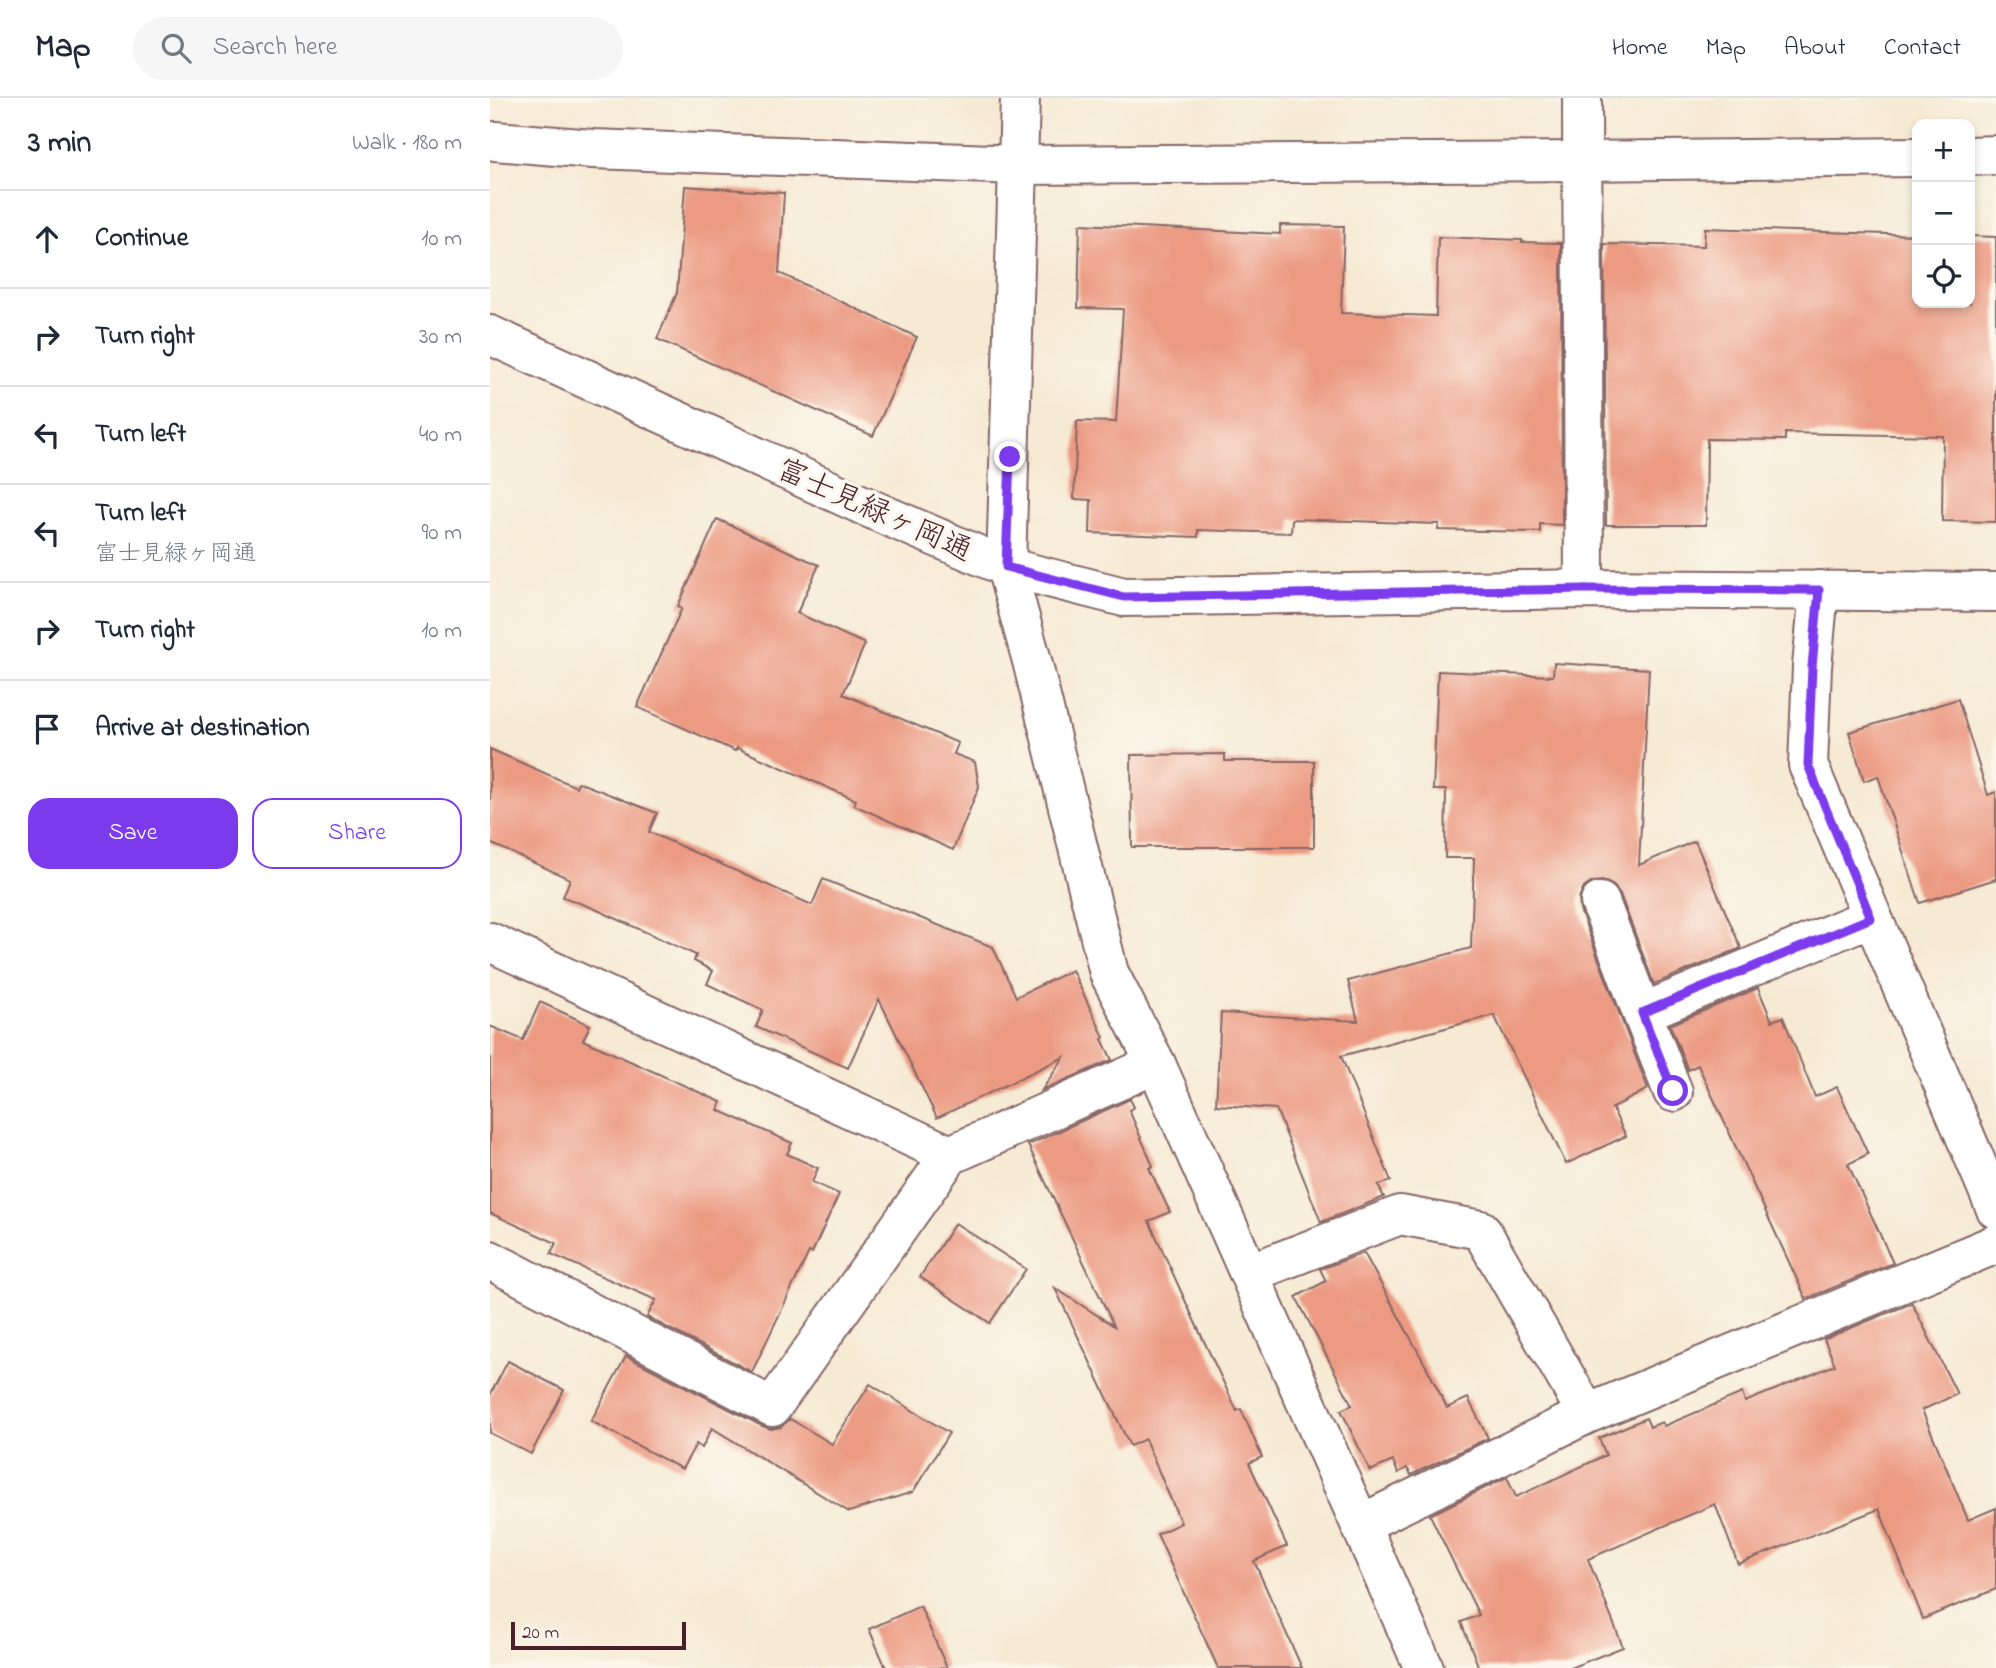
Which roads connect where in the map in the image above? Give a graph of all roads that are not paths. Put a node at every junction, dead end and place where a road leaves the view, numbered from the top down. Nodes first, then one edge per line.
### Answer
1 (1020, 98) edge
2 (1582, 98) edge
3 (495, 141) dead end
4 (1996, 155) edge
5 (1975, 156) edge
6 (1912, 157) edge
7 (1582, 161) junction
8 (1019, 165) junction
9 (490, 335) edge
10 (1006, 567) junction
11 (1584, 589) junction
12 (1819, 590) junction
13 (1996, 592) edge
14 (1600, 902) dead end
15 (1871, 918) junction
16 (490, 942) edge
17 (1642, 1013) junction
18 (1156, 1064) junction
19 (1673, 1091) dead end
20 (950, 1155) junction
21 (1996, 1209) edge
22 (1996, 1244) edge
23 (490, 1260) edge
24 (1250, 1273) junction
25 (1587, 1415) junction
26 (1362, 1524) junction
27 (1424, 1668) edge

1 - 8 street
2 - 7 street
3 - 8 street
4 - 5 street
6 - 7 street
7 - 8 street
7 - 11 street
8 - 10 street
9 - 10 street, 富士見緑ヶ岡通
10 - 11 street, 富士見緑ヶ岡通
10 - 18 street
11 - 12 street, 富士見緑ヶ岡通
12 - 13 street, 富士見緑ヶ岡通
12 - 15 street
14 - 17 street
15 - 17 street
15 - 21 street
16 - 20 street
17 - 19 street
18 - 20 street
18 - 24 street
20 - 23 street
22 - 25 street
24 - 25 street
24 - 26 street
25 - 26 street
26 - 27 street

